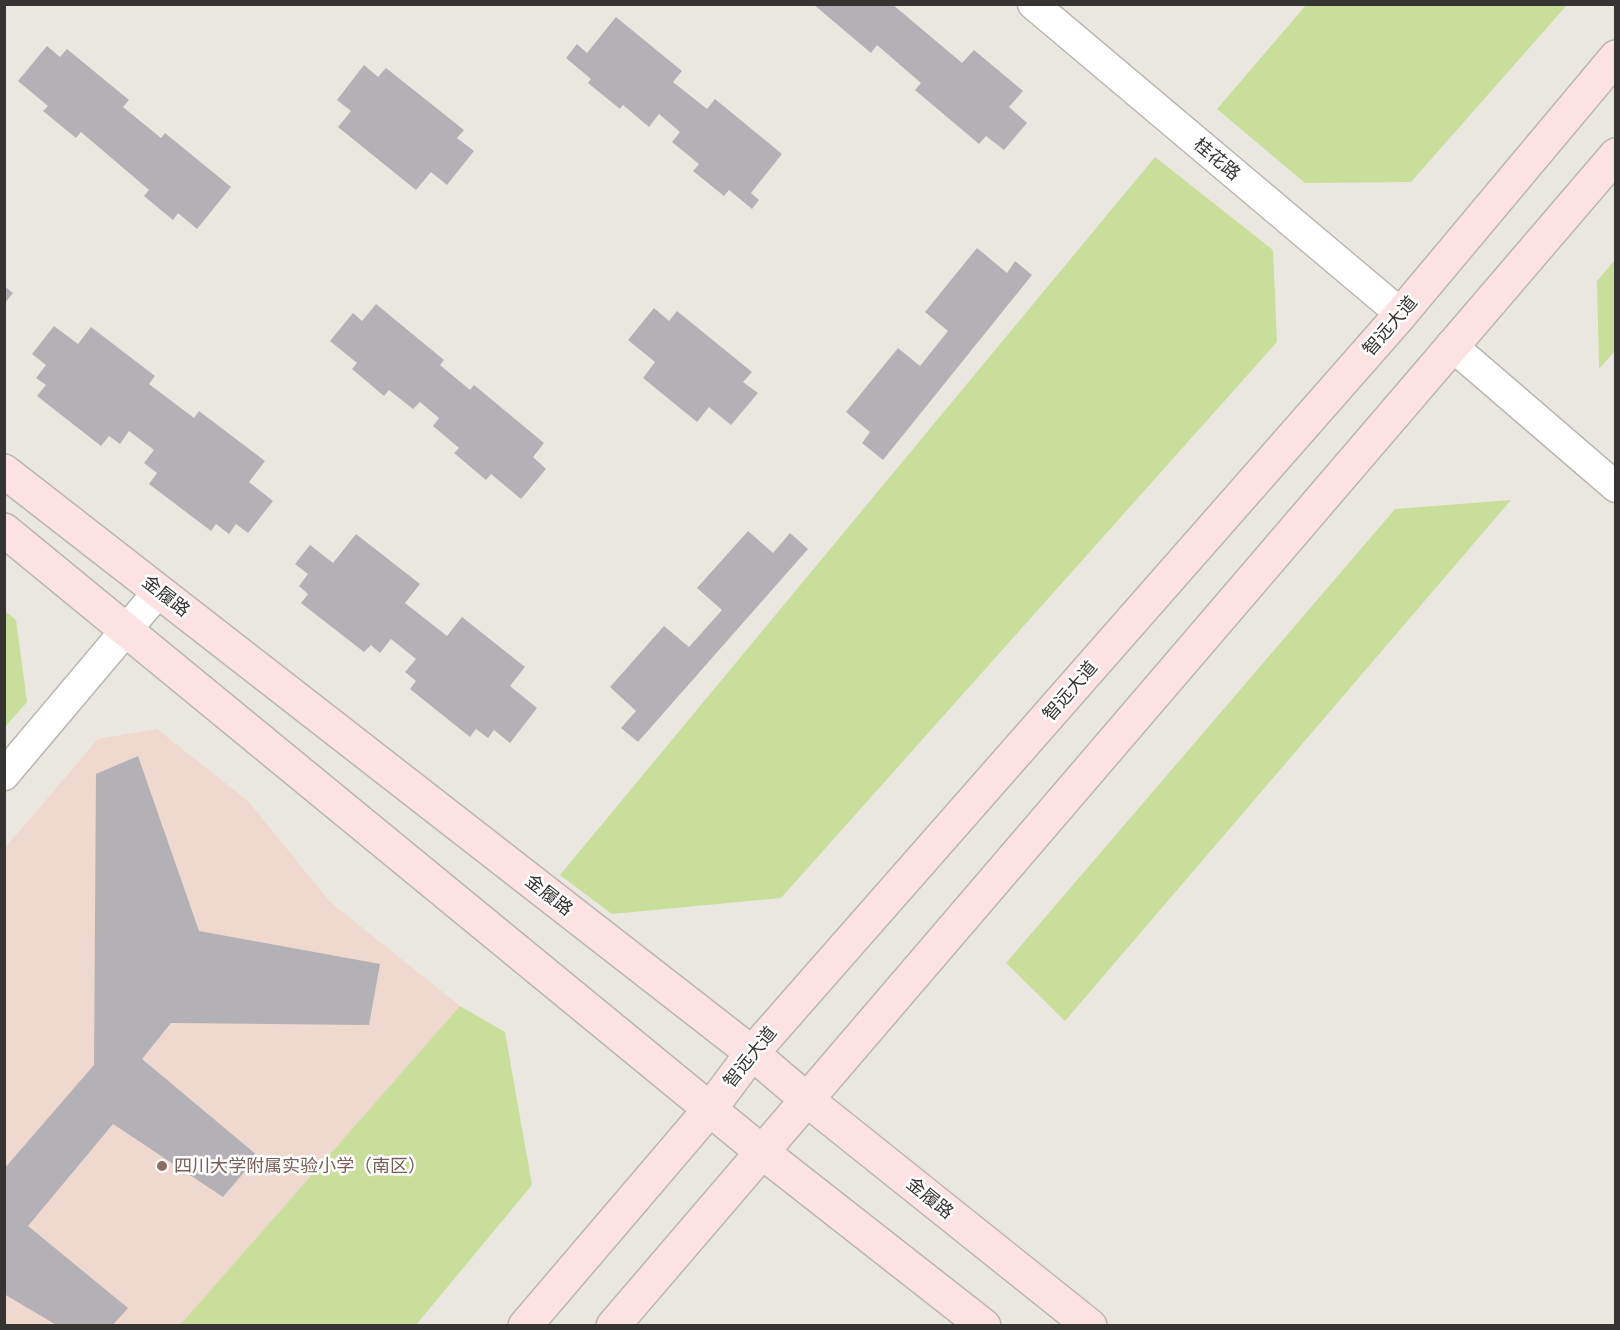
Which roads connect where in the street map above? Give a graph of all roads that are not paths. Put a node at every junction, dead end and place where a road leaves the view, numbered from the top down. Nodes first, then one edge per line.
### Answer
1 (1033, 4) edge
2 (1616, 57) edge
3 (1616, 155) edge
4 (1401, 314) junction
5 (1451, 345) junction
6 (4, 471) edge
7 (1616, 487) edge
8 (4, 530) edge
9 (159, 591) junction
10 (126, 630) junction
11 (4, 775) edge
12 (752, 1053) junction
13 (806, 1099) junction
14 (710, 1109) junction
15 (762, 1152) junction
16 (525, 1326) edge
17 (613, 1326) edge
18 (984, 1326) edge
19 (1090, 1326) edge

1 - 4 street, 桂花路
2 - 4 main road, 智远大道
3 - 5 main road
4 - 12 main road, 智远大道
5 - 7 street
5 - 13 main road
6 - 9 main road, 金履路
8 - 10 main road
9 - 10 street
9 - 12 main road, 金履路
10 - 11 street
10 - 14 main road
12 - 13 main road, 金履路
12 - 14 main road, 智远大道
13 - 15 main road
13 - 19 main road, 金履路
14 - 15 main road
14 - 16 main road, 智远大道
15 - 17 main road
15 - 18 main road

